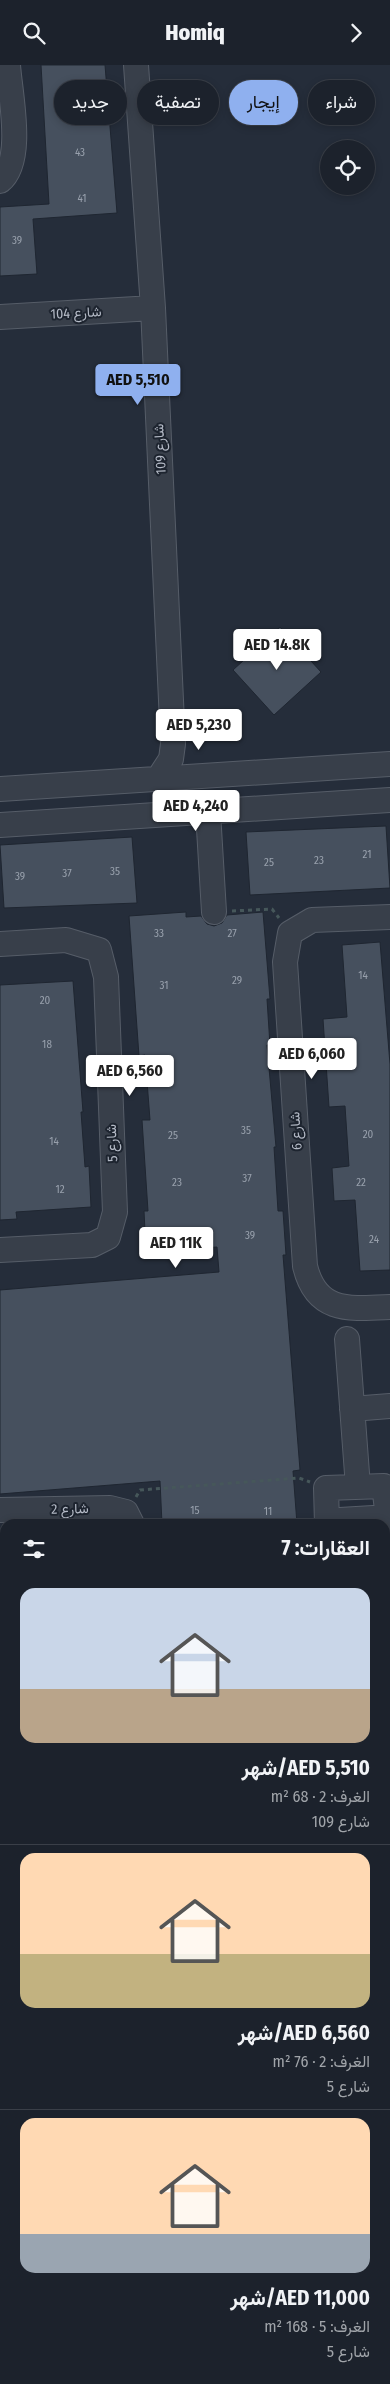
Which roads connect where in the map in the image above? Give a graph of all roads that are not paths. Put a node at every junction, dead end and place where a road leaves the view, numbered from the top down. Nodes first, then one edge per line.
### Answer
1 (8, 65) edge
2 (136, 65) edge
3 (0, 181) edge
4 (153, 308) junction
5 (0, 317) edge
6 (174, 744) junction
7 (390, 765) edge
8 (198, 777) junction
9 (158, 779) junction
10 (0, 789) edge
11 (390, 800) edge
12 (208, 812) junction
13 (0, 825) edge
14 (214, 912) road end
15 (390, 917) edge
16 (0, 944) edge
17 (0, 1250) edge
18 (390, 1307) edge
19 (346, 1339) dead end
20 (390, 1406) edge
21 (352, 1409) junction
22 (358, 1487) junction
23 (0, 1510) edge
24 (389, 1517) edge
25 (129, 1518) edge
26 (327, 1519) edge
27 (356, 1519) edge

1 - 3 street
2 - 4 street, شارع 109
4 - 5 street, شارع 104
4 - 6 street, شارع 109
6 - 8 street, شارع 109
6 - 9 street, شارع 109
7 - 8 street
8 - 9 street
9 - 10 street
11 - 12 street
12 - 13 street
12 - 14 street
15 - 18 street, شارع 6
16 - 17 street, شارع 5
19 - 21 street
20 - 21 street
21 - 22 street
22 - 24 street
22 - 26 street
23 - 25 street, شارع 2
24 - 27 street

